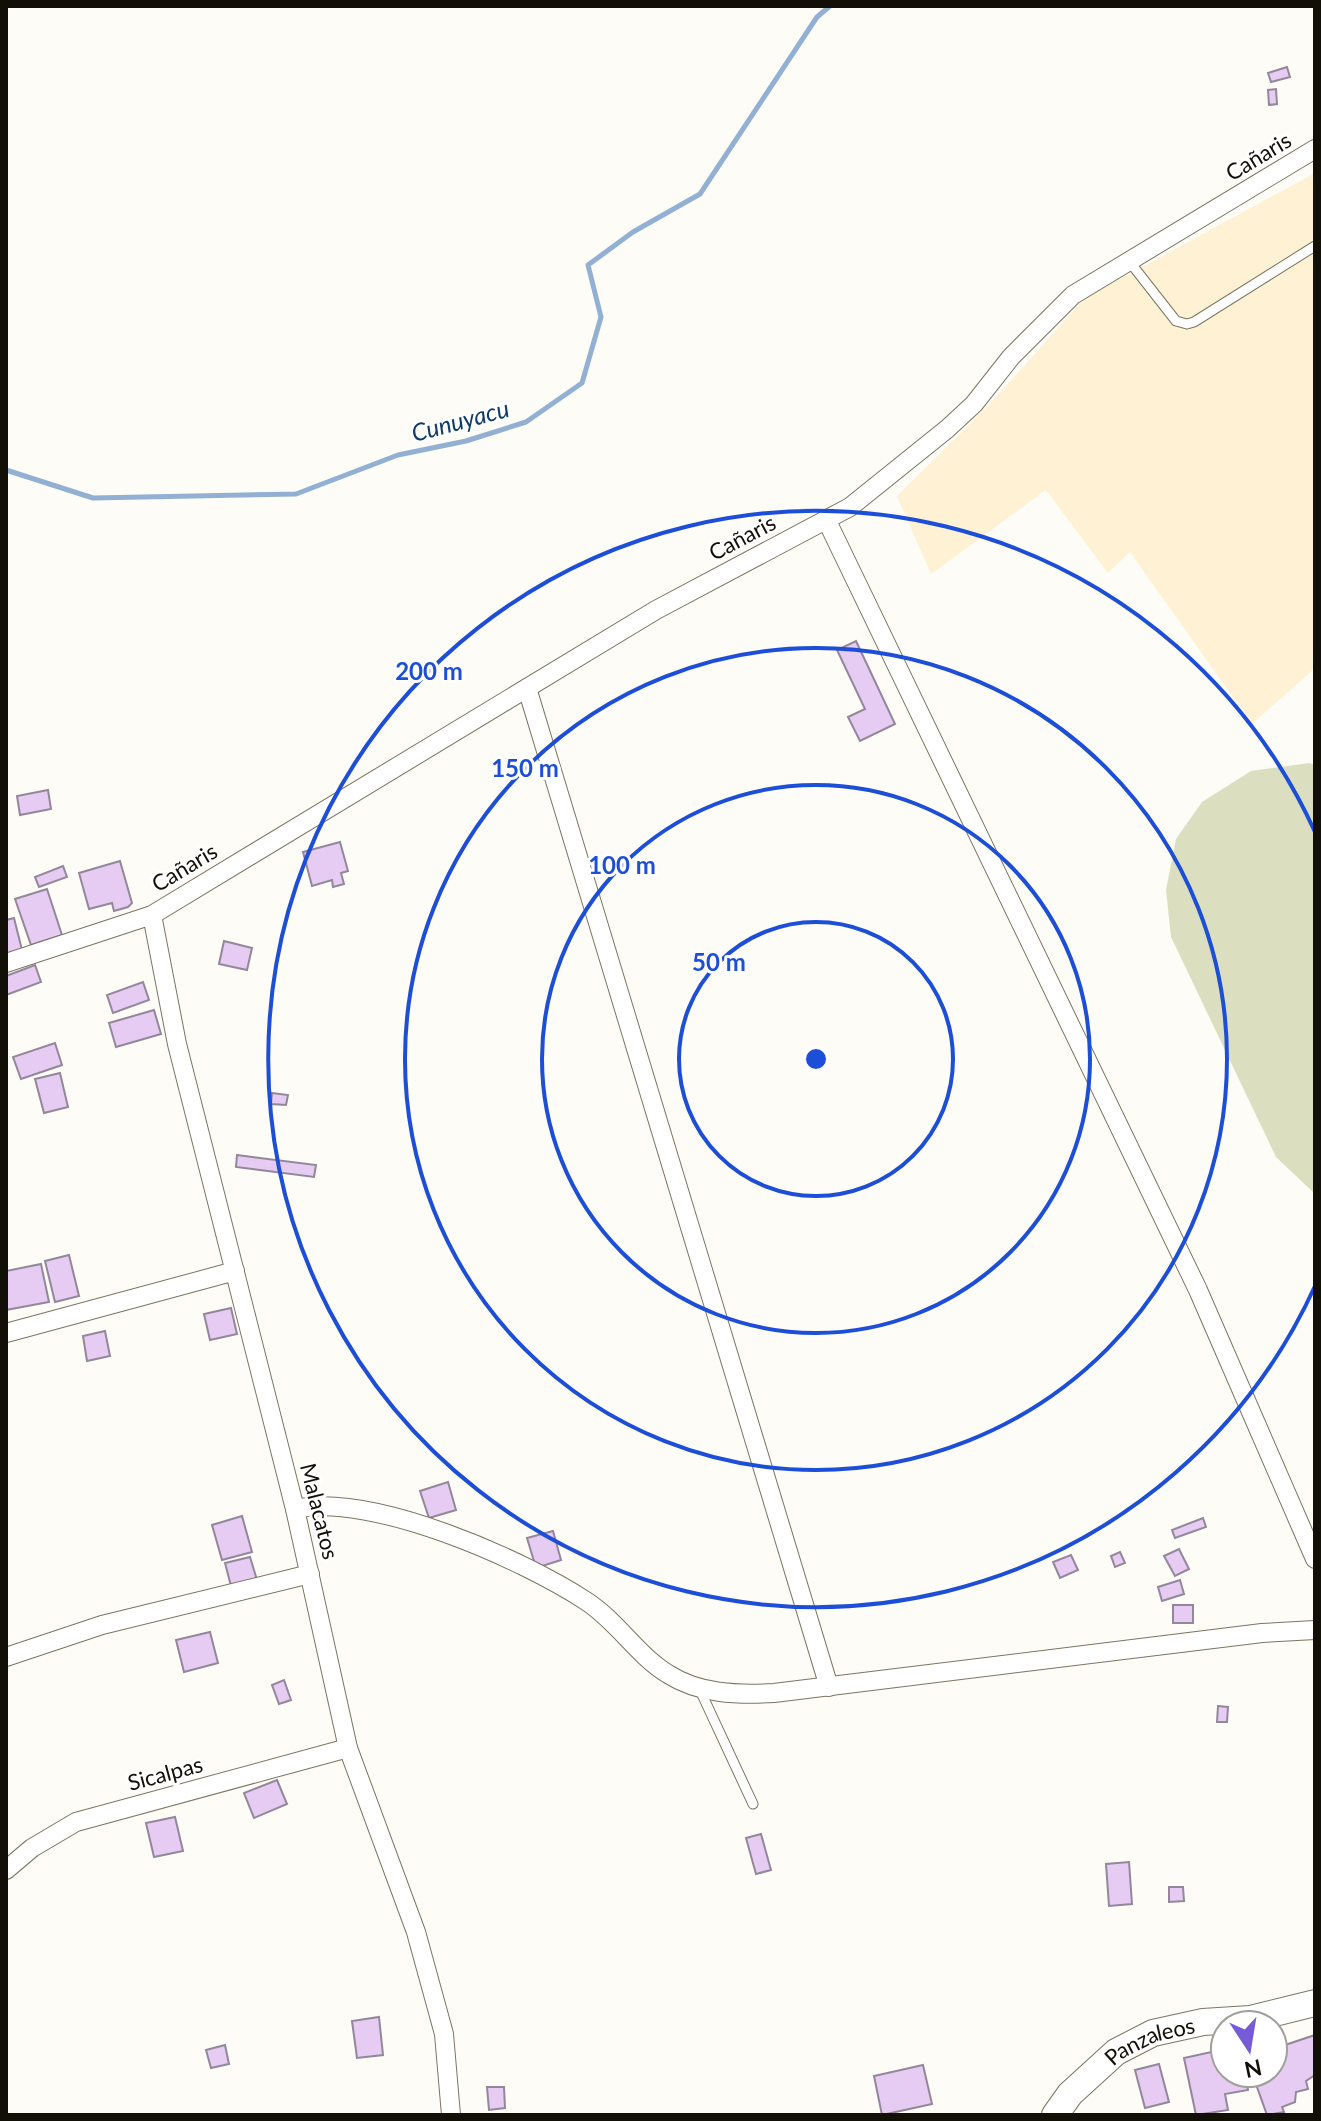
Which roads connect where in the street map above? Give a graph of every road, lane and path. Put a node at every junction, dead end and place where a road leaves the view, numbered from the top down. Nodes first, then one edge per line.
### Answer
1 (1315, 149) edge
2 (1315, 246) edge
3 (1129, 261) junction
4 (826, 519) junction
5 (527, 688) junction
6 (152, 915) junction
7 (6, 963) edge
8 (235, 1271) junction
9 (6, 1333) edge
10 (295, 1509) junction
11 (1315, 1559) edge
12 (310, 1574) junction
13 (1315, 1630) edge
14 (6, 1657) edge
15 (829, 1687) junction
16 (699, 1688) junction
17 (348, 1748) junction
18 (753, 1804) dead end
19 (6, 1870) edge
20 (1315, 2003) edge
21 (451, 2115) edge
22 (1055, 2115) edge

1 - 3 street, Cañaris
2 - 3 lane
3 - 4 street, Cañaris
4 - 5 street, Cañaris
4 - 11 street
5 - 6 street, Cañaris
5 - 15 street
6 - 7 street, Cañaris
6 - 8 street, Malacatos
8 - 9 street
8 - 10 street, Malacatos
10 - 12 street, Malacatos
10 - 16 street
12 - 14 street
12 - 17 street, Malacatos
13 - 15 street
15 - 16 street
16 - 18 lane
17 - 19 street, Sicalpas
17 - 21 street, Malacatos
20 - 22 street, Panzaleos

